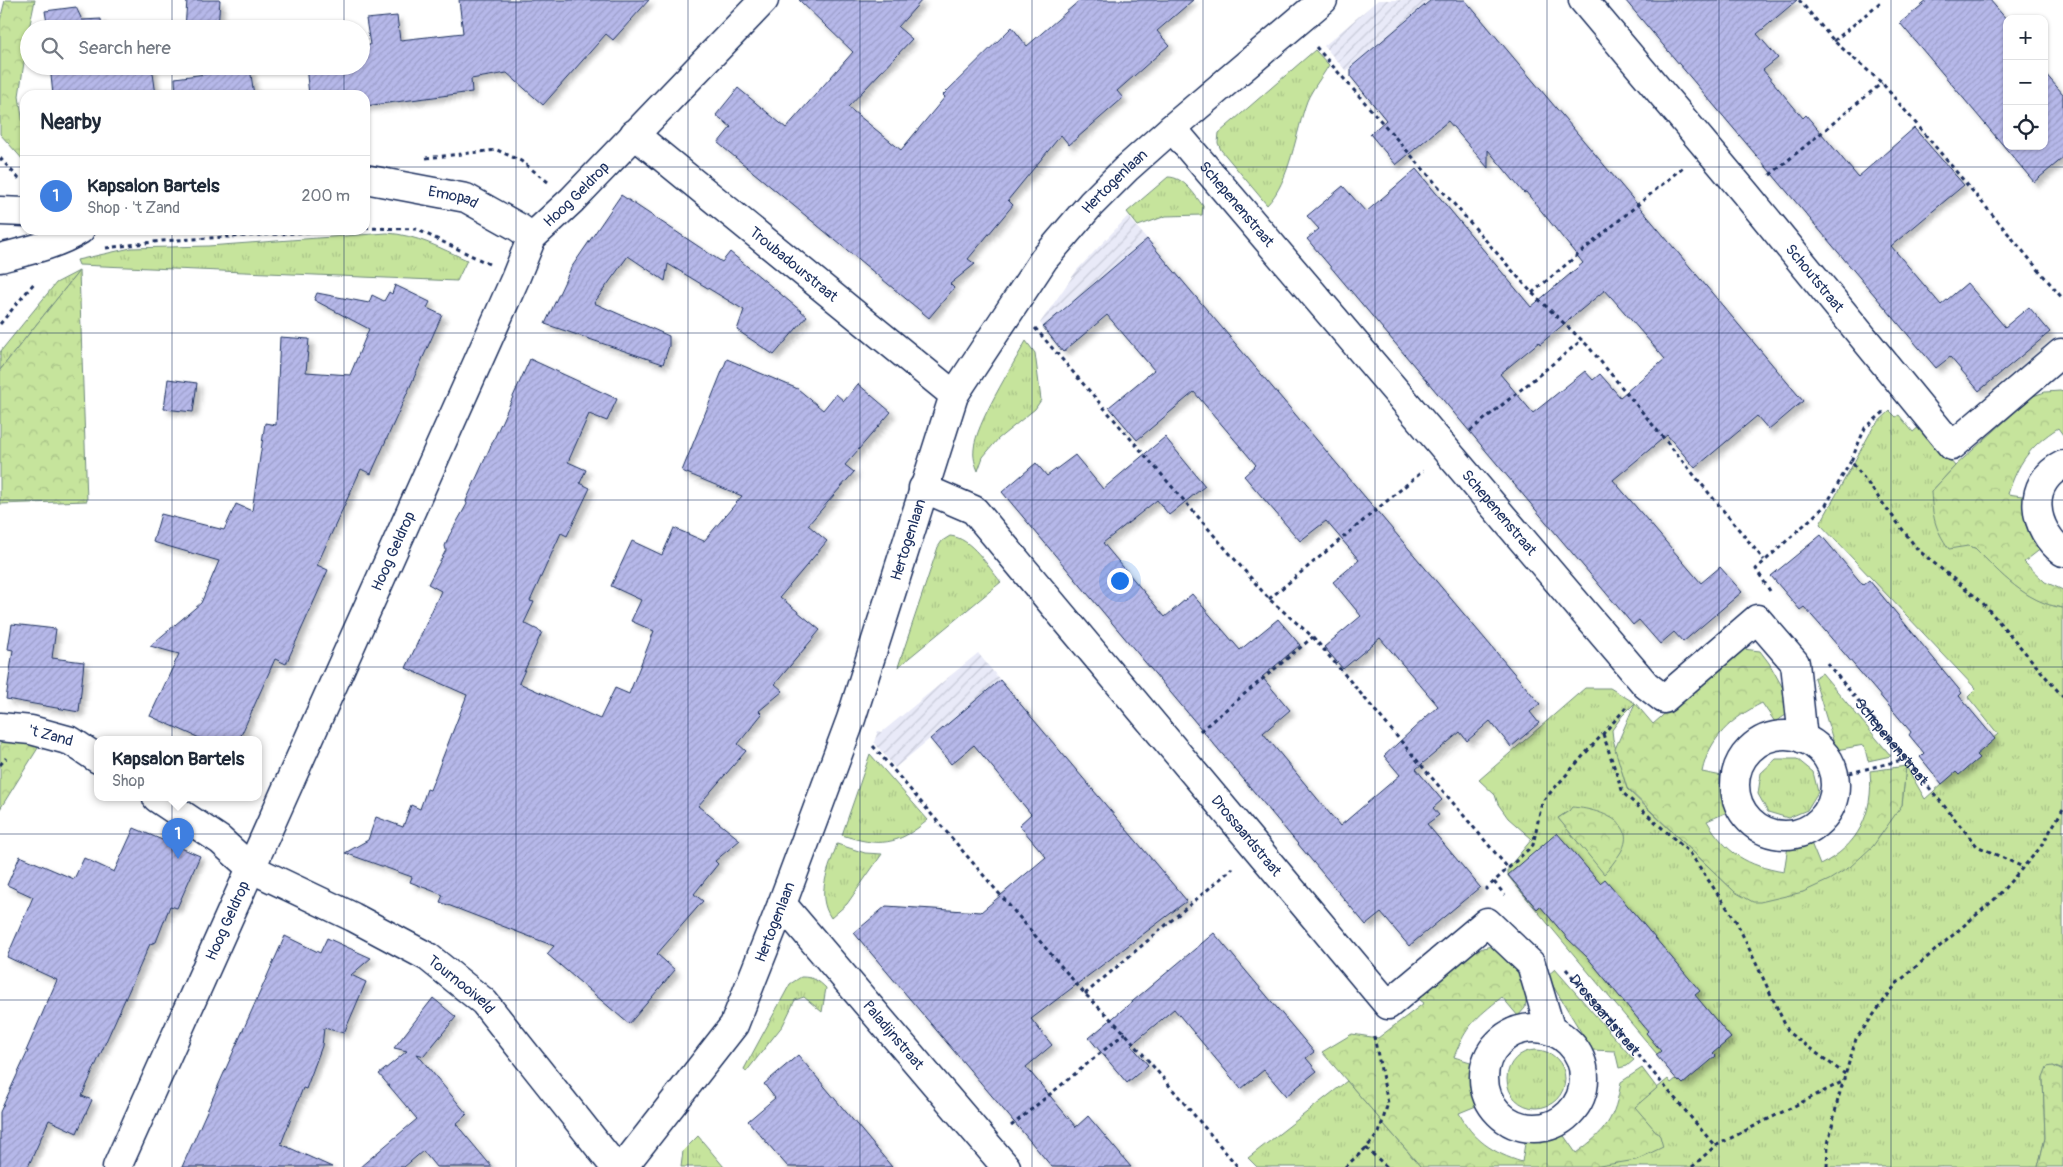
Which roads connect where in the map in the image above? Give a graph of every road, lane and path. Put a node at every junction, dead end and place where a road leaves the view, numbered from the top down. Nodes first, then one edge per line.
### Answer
1 (764, 0) edge
2 (1323, 0) edge
3 (1583, 0) edge
4 (1799, 0) edge
5 (1883, 0) edge
6 (1296, 24) junction
7 (1834, 41) junction
8 (1882, 83) junction
9 (1172, 128) junction
10 (634, 134) junction
11 (1707, 147) junction
12 (0, 158) edge
13 (20, 180) edge
14 (370, 180) edge
15 (1746, 194) junction
16 (0, 212) edge
17 (20, 212) edge
18 (370, 228) edge
19 (72, 235) edge
20 (260, 235) edge
21 (532, 238) junction
22 (103, 248) dead end
23 (0, 258) edge
24 (515, 279) junction
25 (1532, 293) junction
26 (2063, 299) edge
27 (1014, 303) junction
28 (1582, 340) junction
29 (2063, 355) edge
30 (1909, 392) junction
31 (954, 395) junction
32 (1446, 451) junction
33 (1851, 461) junction
34 (2063, 465) edge
35 (923, 488) junction
36 (2063, 552) edge
37 (1764, 560) junction
38 (1756, 569) dead end
39 (1269, 600) junction
40 (1313, 637) junction
41 (1825, 661) dead end
42 (2063, 697) edge
43 (851, 719) junction
44 (0, 727) edge
45 (1603, 734) dead end
46 (1803, 738) junction
47 (1176, 751) junction
48 (94, 756) edge
49 (1906, 759) junction
50 (1834, 777) junction
51 (162, 801) edge
52 (2063, 809) edge
53 (1256, 847) junction
54 (2023, 867) junction
55 (1508, 868) dead end
56 (252, 869) junction
57 (1494, 882) dead end
58 (1507, 897) dead end
59 (782, 904) junction
60 (1564, 965) dead end
61 (1085, 994) junction
62 (1552, 1031) dead end
63 (1125, 1033) junction
64 (1846, 1074) junction
65 (1843, 1082) junction
66 (988, 1146) junction
67 (1715, 1146) junction
68 (1366, 1148) dead end
69 (118, 1167) edge
70 (615, 1167) edge
71 (623, 1167) edge
72 (1006, 1167) edge
73 (1238, 1167) edge
74 (1387, 1167) edge
75 (1692, 1167) edge
76 (1827, 1167) edge

1 - 10 street, Hoog Geldrop
2 - 6 street, Hertogenlaan
3 - 11 street, Schoutstraat
4 - 7 path
5 - 7 path
6 - 9 street, Hertogenlaan
6 - 25 path
7 - 8 path
8 - 15 path
8 - 26 path
9 - 27 street, Hertogenlaan
9 - 32 street, Schepenenstraat
10 - 21 street, Hoog Geldrop
10 - 31 street, Troubadourstraat
11 - 15 street, Schoutstraat
11 - 25 path
12 - 13 path
14 - 21 street, Emopad
15 - 30 street, Schoutstraat
16 - 17 street
18 - 24 path
19 - 23 street
20 - 22 path
21 - 24 street, Hoog Geldrop
24 - 56 street, Hoog Geldrop
25 - 28 path
27 - 31 street, Hertogenlaan
27 - 39 path
28 - 32 path
28 - 37 path
29 - 30 street, Schoutstraat
30 - 33 path
31 - 35 street, Hertogenlaan
32 - 39 path
32 - 46 street, Schepenenstraat
33 - 37 path
33 - 42 path
34 - 36 street
35 - 43 street, Hertogenlaan
35 - 47 street, Drossaardstraat
37 - 38 path
39 - 40 path
40 - 47 path
40 - 55 path
41 - 49 path, Schepenenstraat
43 - 59 street, Hertogenlaan
43 - 61 path
44 - 48 street, 't Zand
45 - 64 path
46 - 50 street
46 - 50 street
47 - 53 street, Drossaardstraat
49 - 50 path
49 - 54 path, Schepenenstraat
51 - 56 street
52 - 54 path
53 - 61 path
53 - 62 street, Drossaardstraat
54 - 64 path
56 - 69 street, Hoog Geldrop
56 - 70 street, Tournooiveld
57 - 58 path
59 - 66 street, Paladijnstraat
59 - 71 street, Hertogenlaan
60 - 67 path, Drossaardstraat
61 - 63 path
63 - 66 path
63 - 73 path
64 - 65 path
65 - 67 path
65 - 76 path
66 - 72 street, Paladijnstraat
67 - 75 path
68 - 74 path

